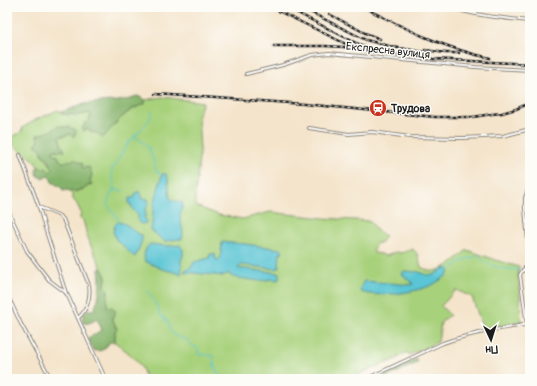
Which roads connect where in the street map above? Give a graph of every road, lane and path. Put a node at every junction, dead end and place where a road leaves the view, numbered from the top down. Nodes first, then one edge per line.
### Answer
1 (449, 7) edge
2 (530, 21) edge
3 (530, 70) edge
4 (246, 74) dead end
5 (309, 128) dead end
6 (530, 129) edge
7 (20, 155) dead end
8 (530, 184) edge
9 (39, 207) junction
10 (7, 208) edge
11 (530, 221) edge
12 (526, 222) junction
13 (522, 270) junction
14 (530, 270) edge
15 (7, 294) edge
16 (67, 294) junction
17 (78, 318) junction
18 (529, 324) edge
19 (105, 378) edge
20 (51, 379) edge
21 (366, 379) edge

1 - 2 street
3 - 4 street, Експресна вулиця
5 - 6 street
7 - 9 street
8 - 12 street
9 - 16 street
9 - 17 street
10 - 16 street
11 - 12 street
12 - 13 street
13 - 14 street
13 - 18 street
15 - 20 street
16 - 17 street
17 - 19 street
18 - 21 street

